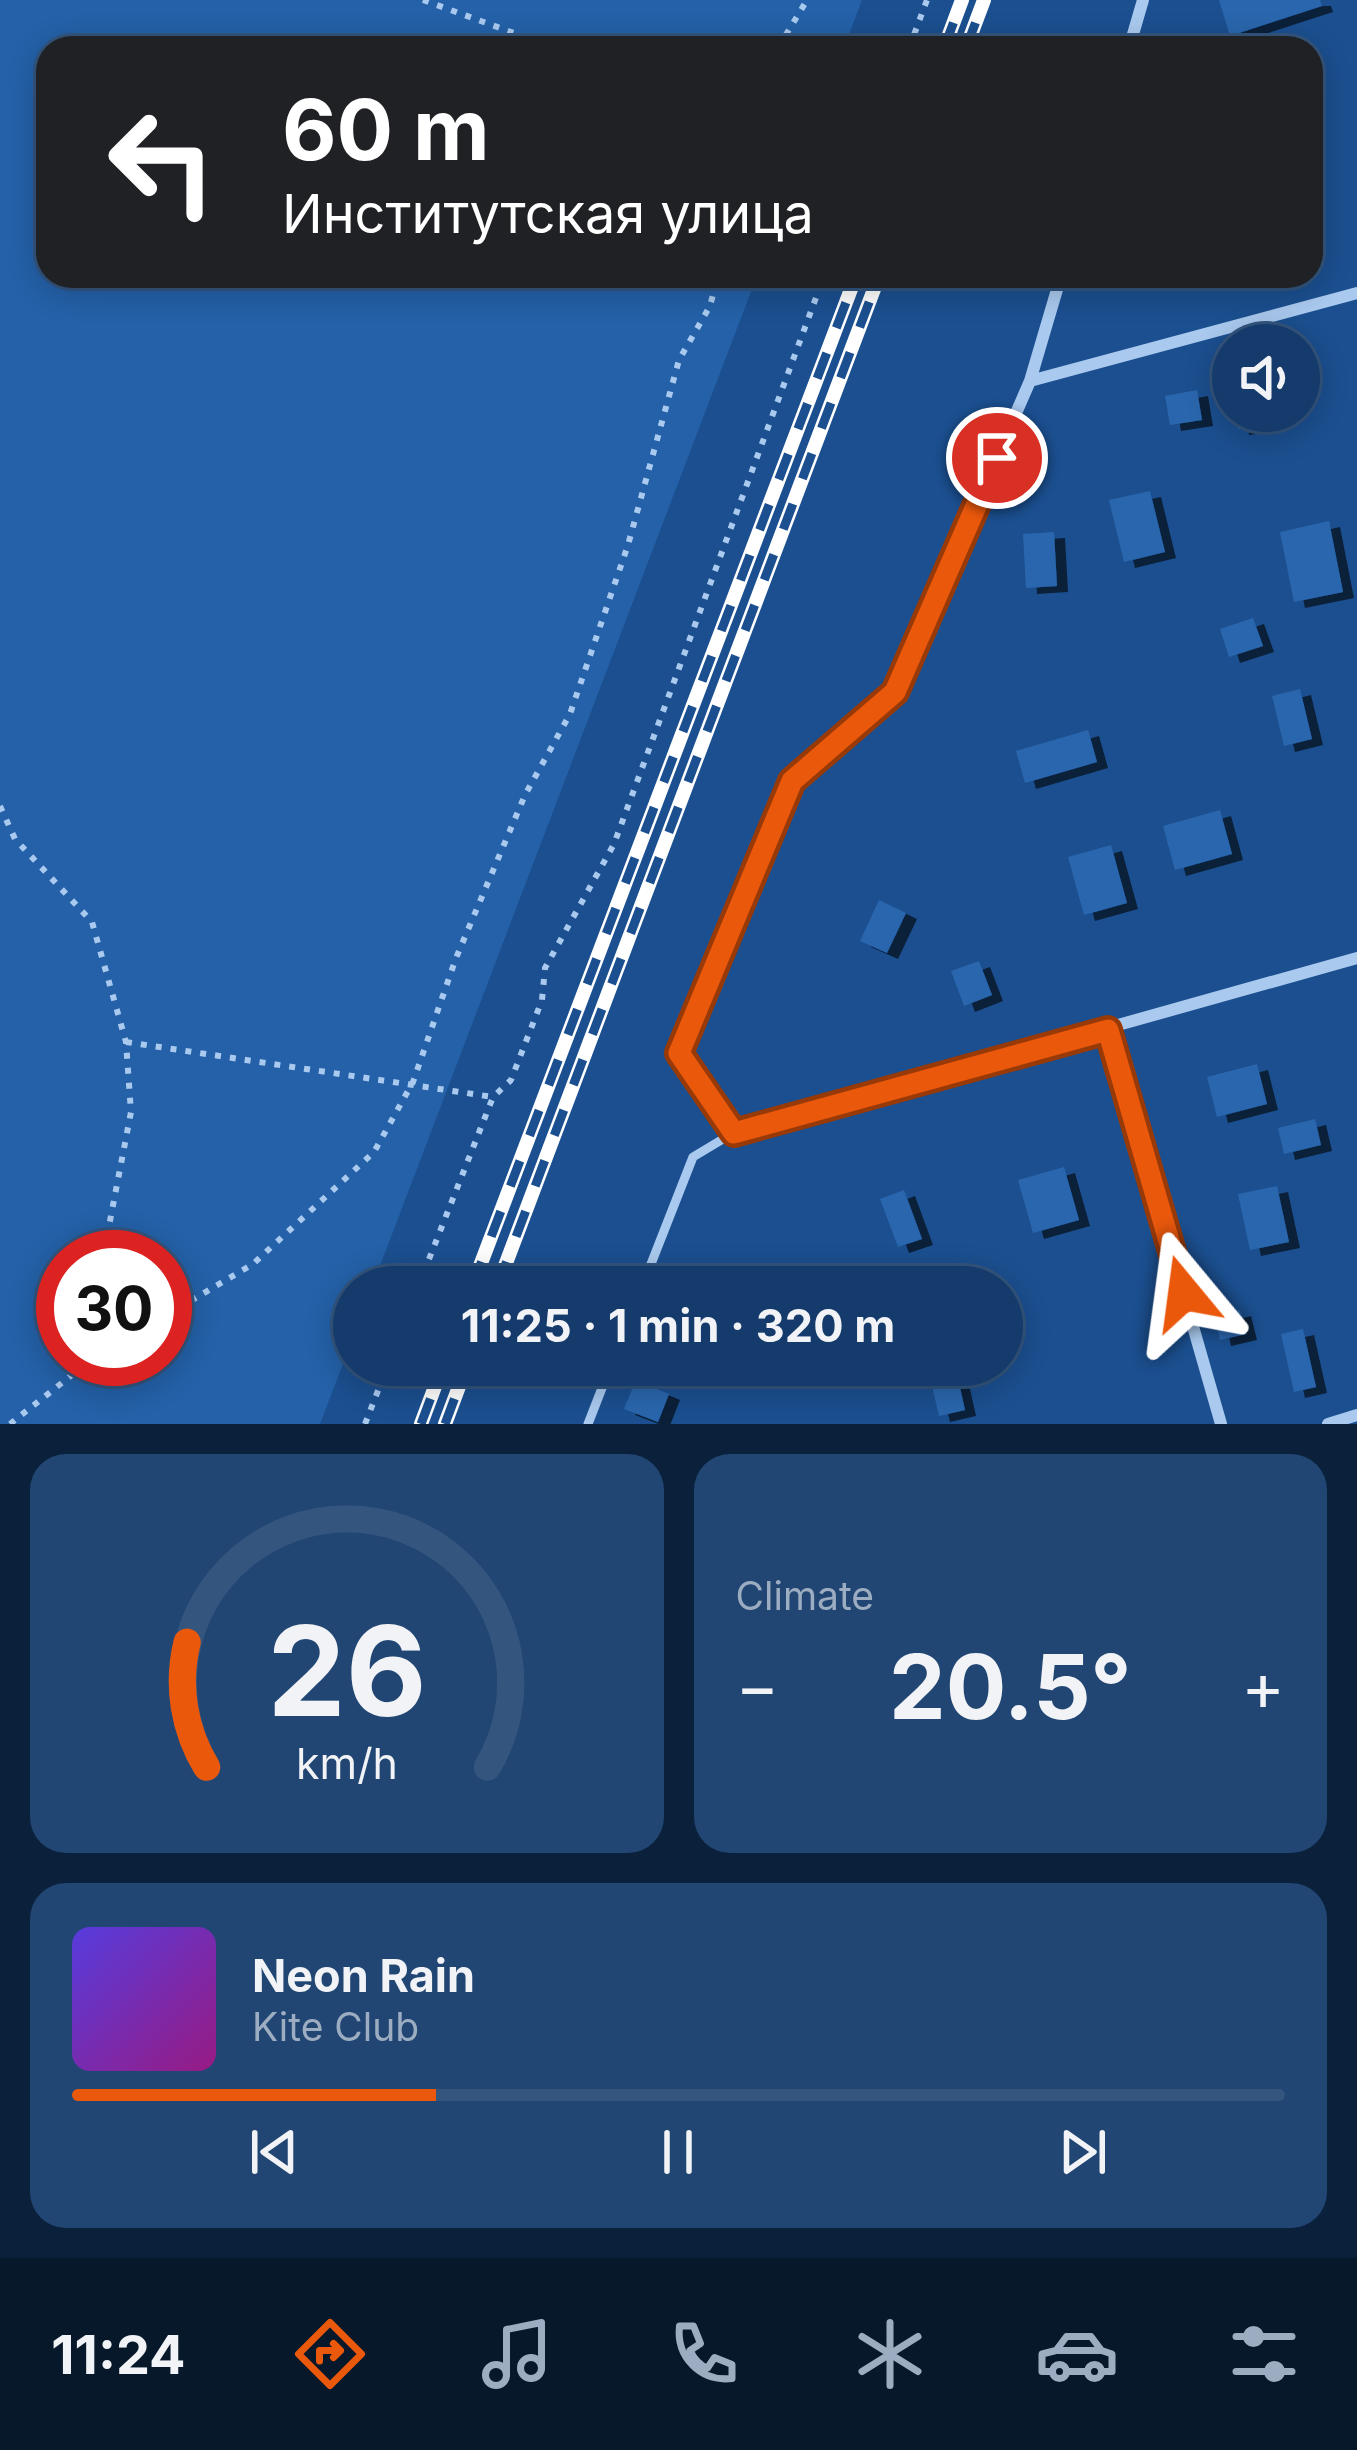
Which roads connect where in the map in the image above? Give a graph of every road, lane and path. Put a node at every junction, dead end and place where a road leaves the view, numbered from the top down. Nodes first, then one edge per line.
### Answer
1 (423, 0) edge
2 (806, 0) edge
3 (927, 0) edge
4 (1143, 0) edge
5 (522, 36) edge
6 (785, 36) edge
7 (914, 36) edge
8 (1132, 36) edge
9 (715, 288) edge
10 (820, 288) edge
11 (1057, 288) edge
12 (1357, 293) edge
13 (1030, 381) junction
14 (0, 806) edge
15 (1357, 958) edge
16 (1108, 1030) junction
17 (125, 1042) junction
18 (413, 1082) junction
19 (493, 1097) junction
20 (734, 1133) junction
21 (108, 1230) edge
22 (426, 1266) edge
23 (650, 1266) edge
24 (192, 1300) edge
25 (56, 1386) edge
26 (380, 1386) edge
27 (603, 1386) edge
28 (1357, 1415) edge
29 (10, 1424) edge
30 (365, 1424) edge
31 (588, 1424) edge
32 (1221, 1424) edge
33 (1328, 1424) edge

1 - 5 path
2 - 6 path
3 - 7 path
4 - 8 street
9 - 18 path
10 - 19 path
11 - 13 street
12 - 13 street
13 - 20 street
14 - 17 path
15 - 16 street
16 - 20 street
16 - 32 street
17 - 18 path
17 - 21 path
18 - 19 path
18 - 24 path
19 - 22 path
20 - 23 lane
25 - 29 path
26 - 30 path
27 - 31 lane
28 - 33 street

